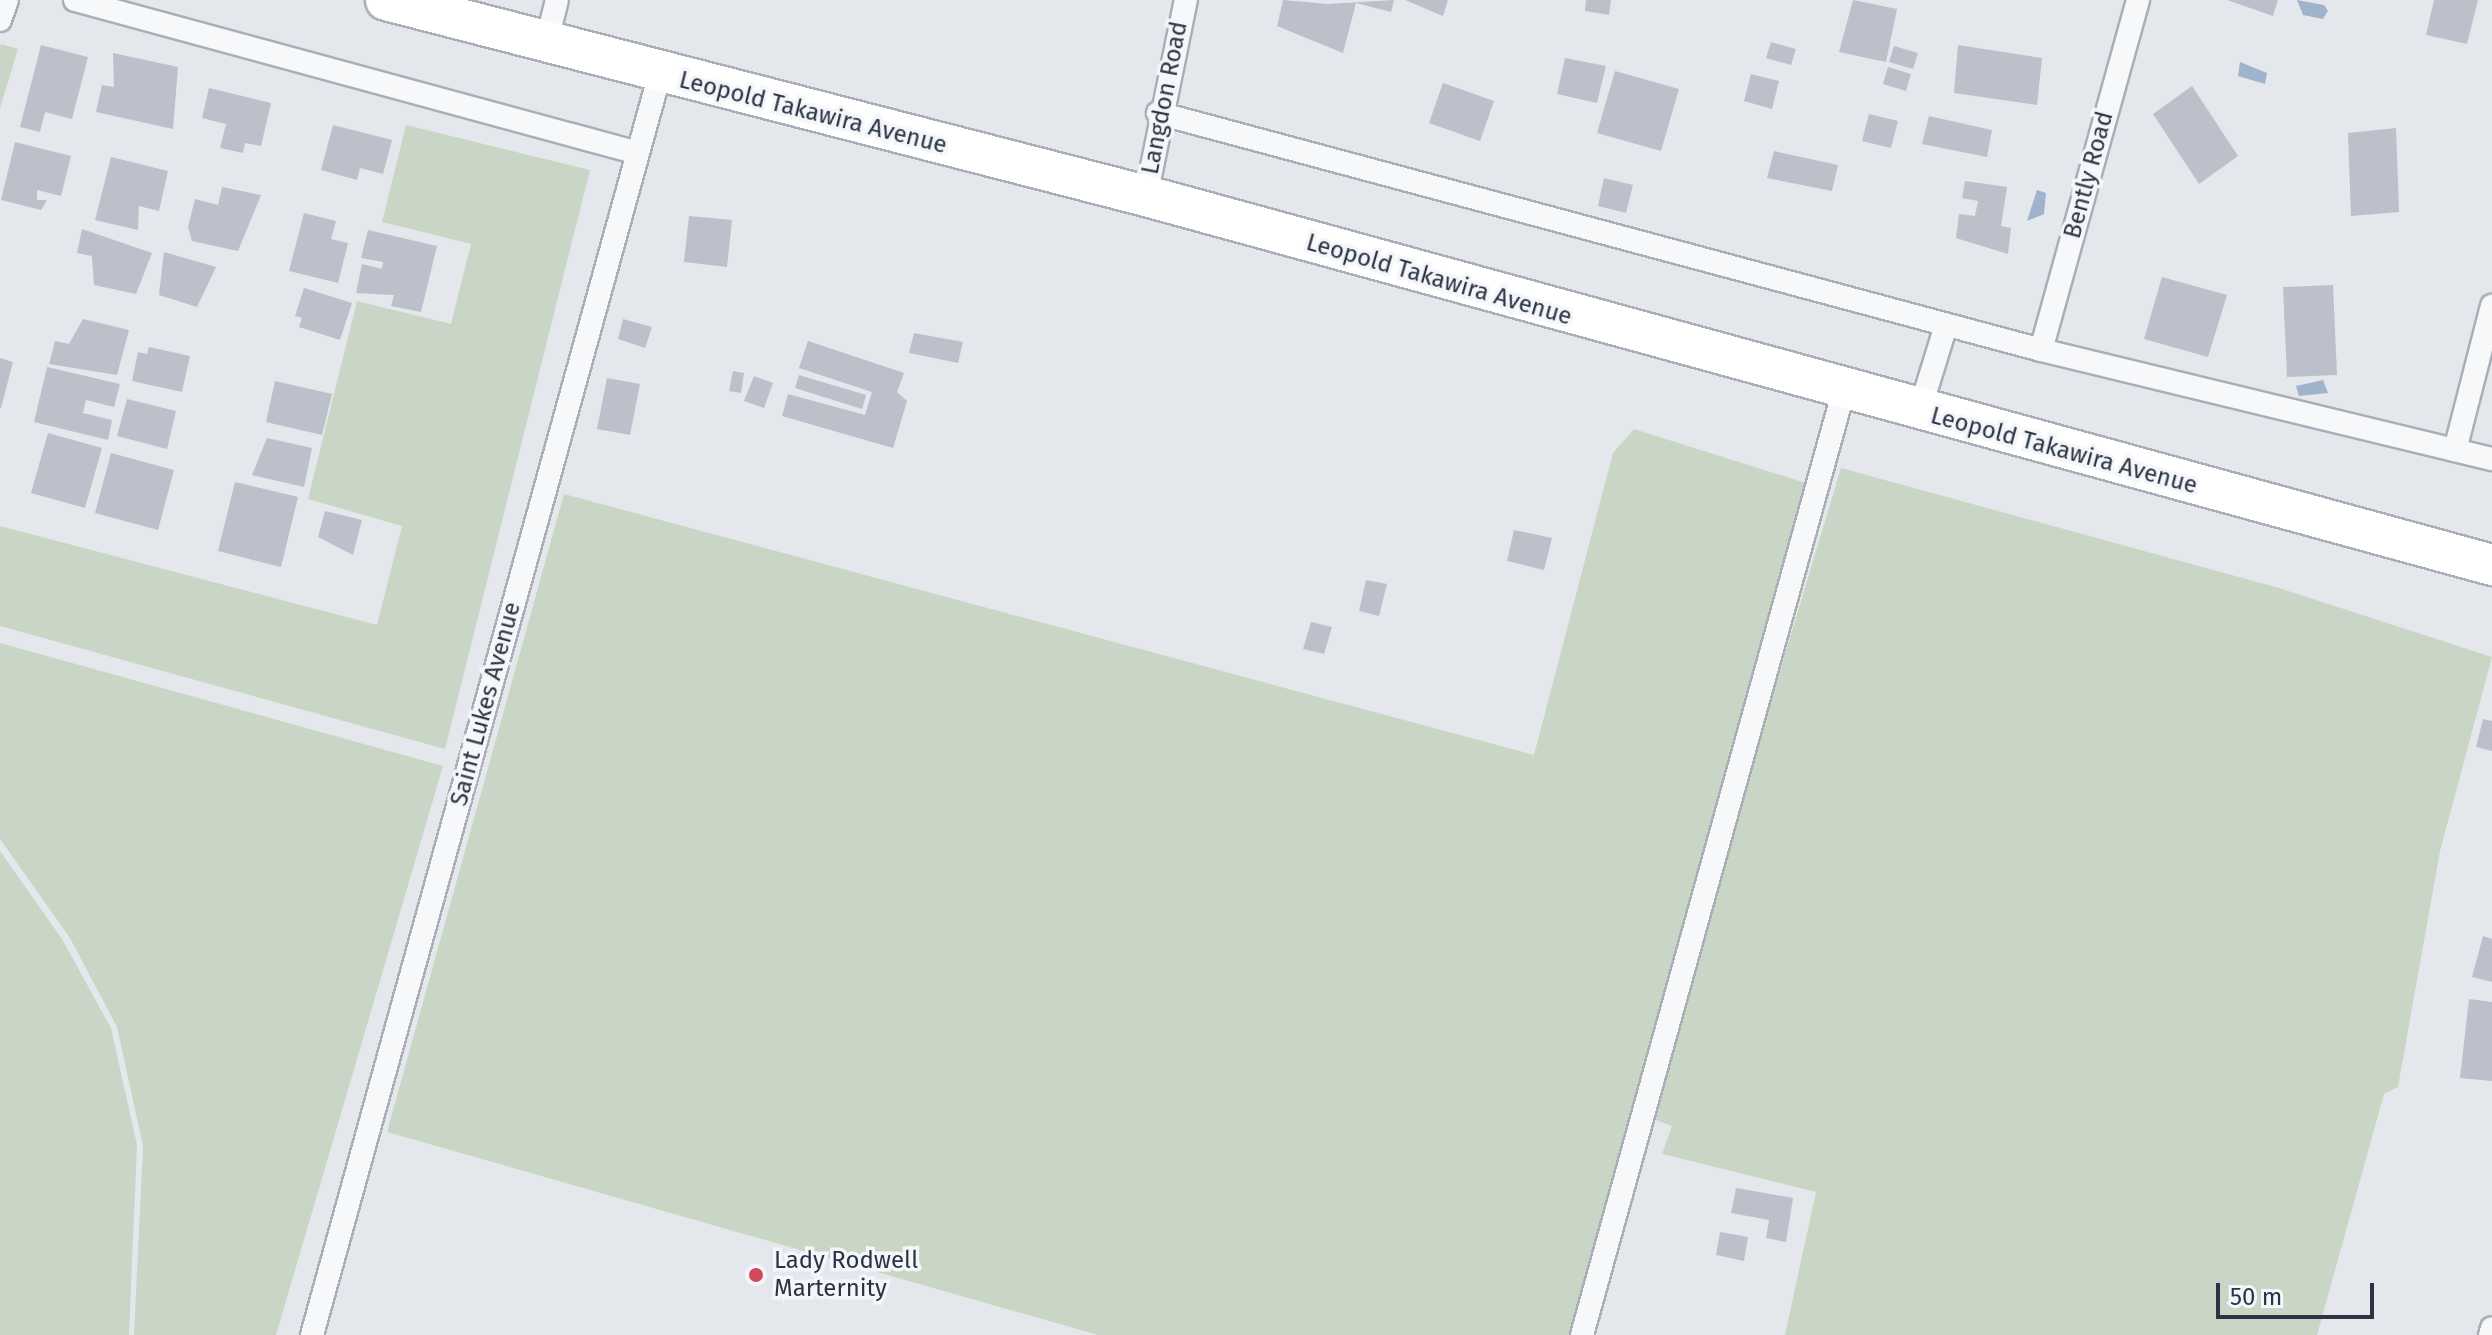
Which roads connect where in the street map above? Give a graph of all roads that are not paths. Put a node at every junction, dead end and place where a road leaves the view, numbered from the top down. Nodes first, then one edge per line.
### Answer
1 (7, 0) edge
2 (75, 0) edge
3 (386, 0) edge
4 (557, 0) edge
5 (1186, 0) edge
6 (2138, 0) edge
7 (0, 20) edge
8 (546, 44) junction
9 (660, 73) junction
10 (1158, 113) junction
11 (638, 153) junction
12 (1146, 196) junction
13 (2492, 306) edge
14 (1946, 325) junction
15 (2041, 350) junction
16 (1843, 393) junction
17 (1919, 413) junction
18 (2455, 450) junction
19 (2492, 459) edge
20 (2492, 565) edge
21 (2492, 1328) edge
22 (312, 1335) edge
23 (1582, 1335) edge
24 (2490, 1335) edge

1 - 7 street
2 - 11 street
3 - 8 highway, Leopold Takawira Avenue
4 - 8 street
5 - 10 street, Langdon Road
6 - 15 street, Bently Road
8 - 9 highway, Leopold Takawira Avenue
9 - 11 street, Saint Lukes Avenue
9 - 12 highway, Leopold Takawira Avenue
10 - 12 street, Langdon Road
10 - 14 street
11 - 22 street, Saint Lukes Avenue
12 - 16 highway, Leopold Takawira Avenue
13 - 18 street
14 - 15 street
14 - 17 street
15 - 18 street
16 - 17 highway, Leopold Takawira Avenue
16 - 23 street
17 - 20 highway, Leopold Takawira Avenue
18 - 19 street
21 - 24 street

